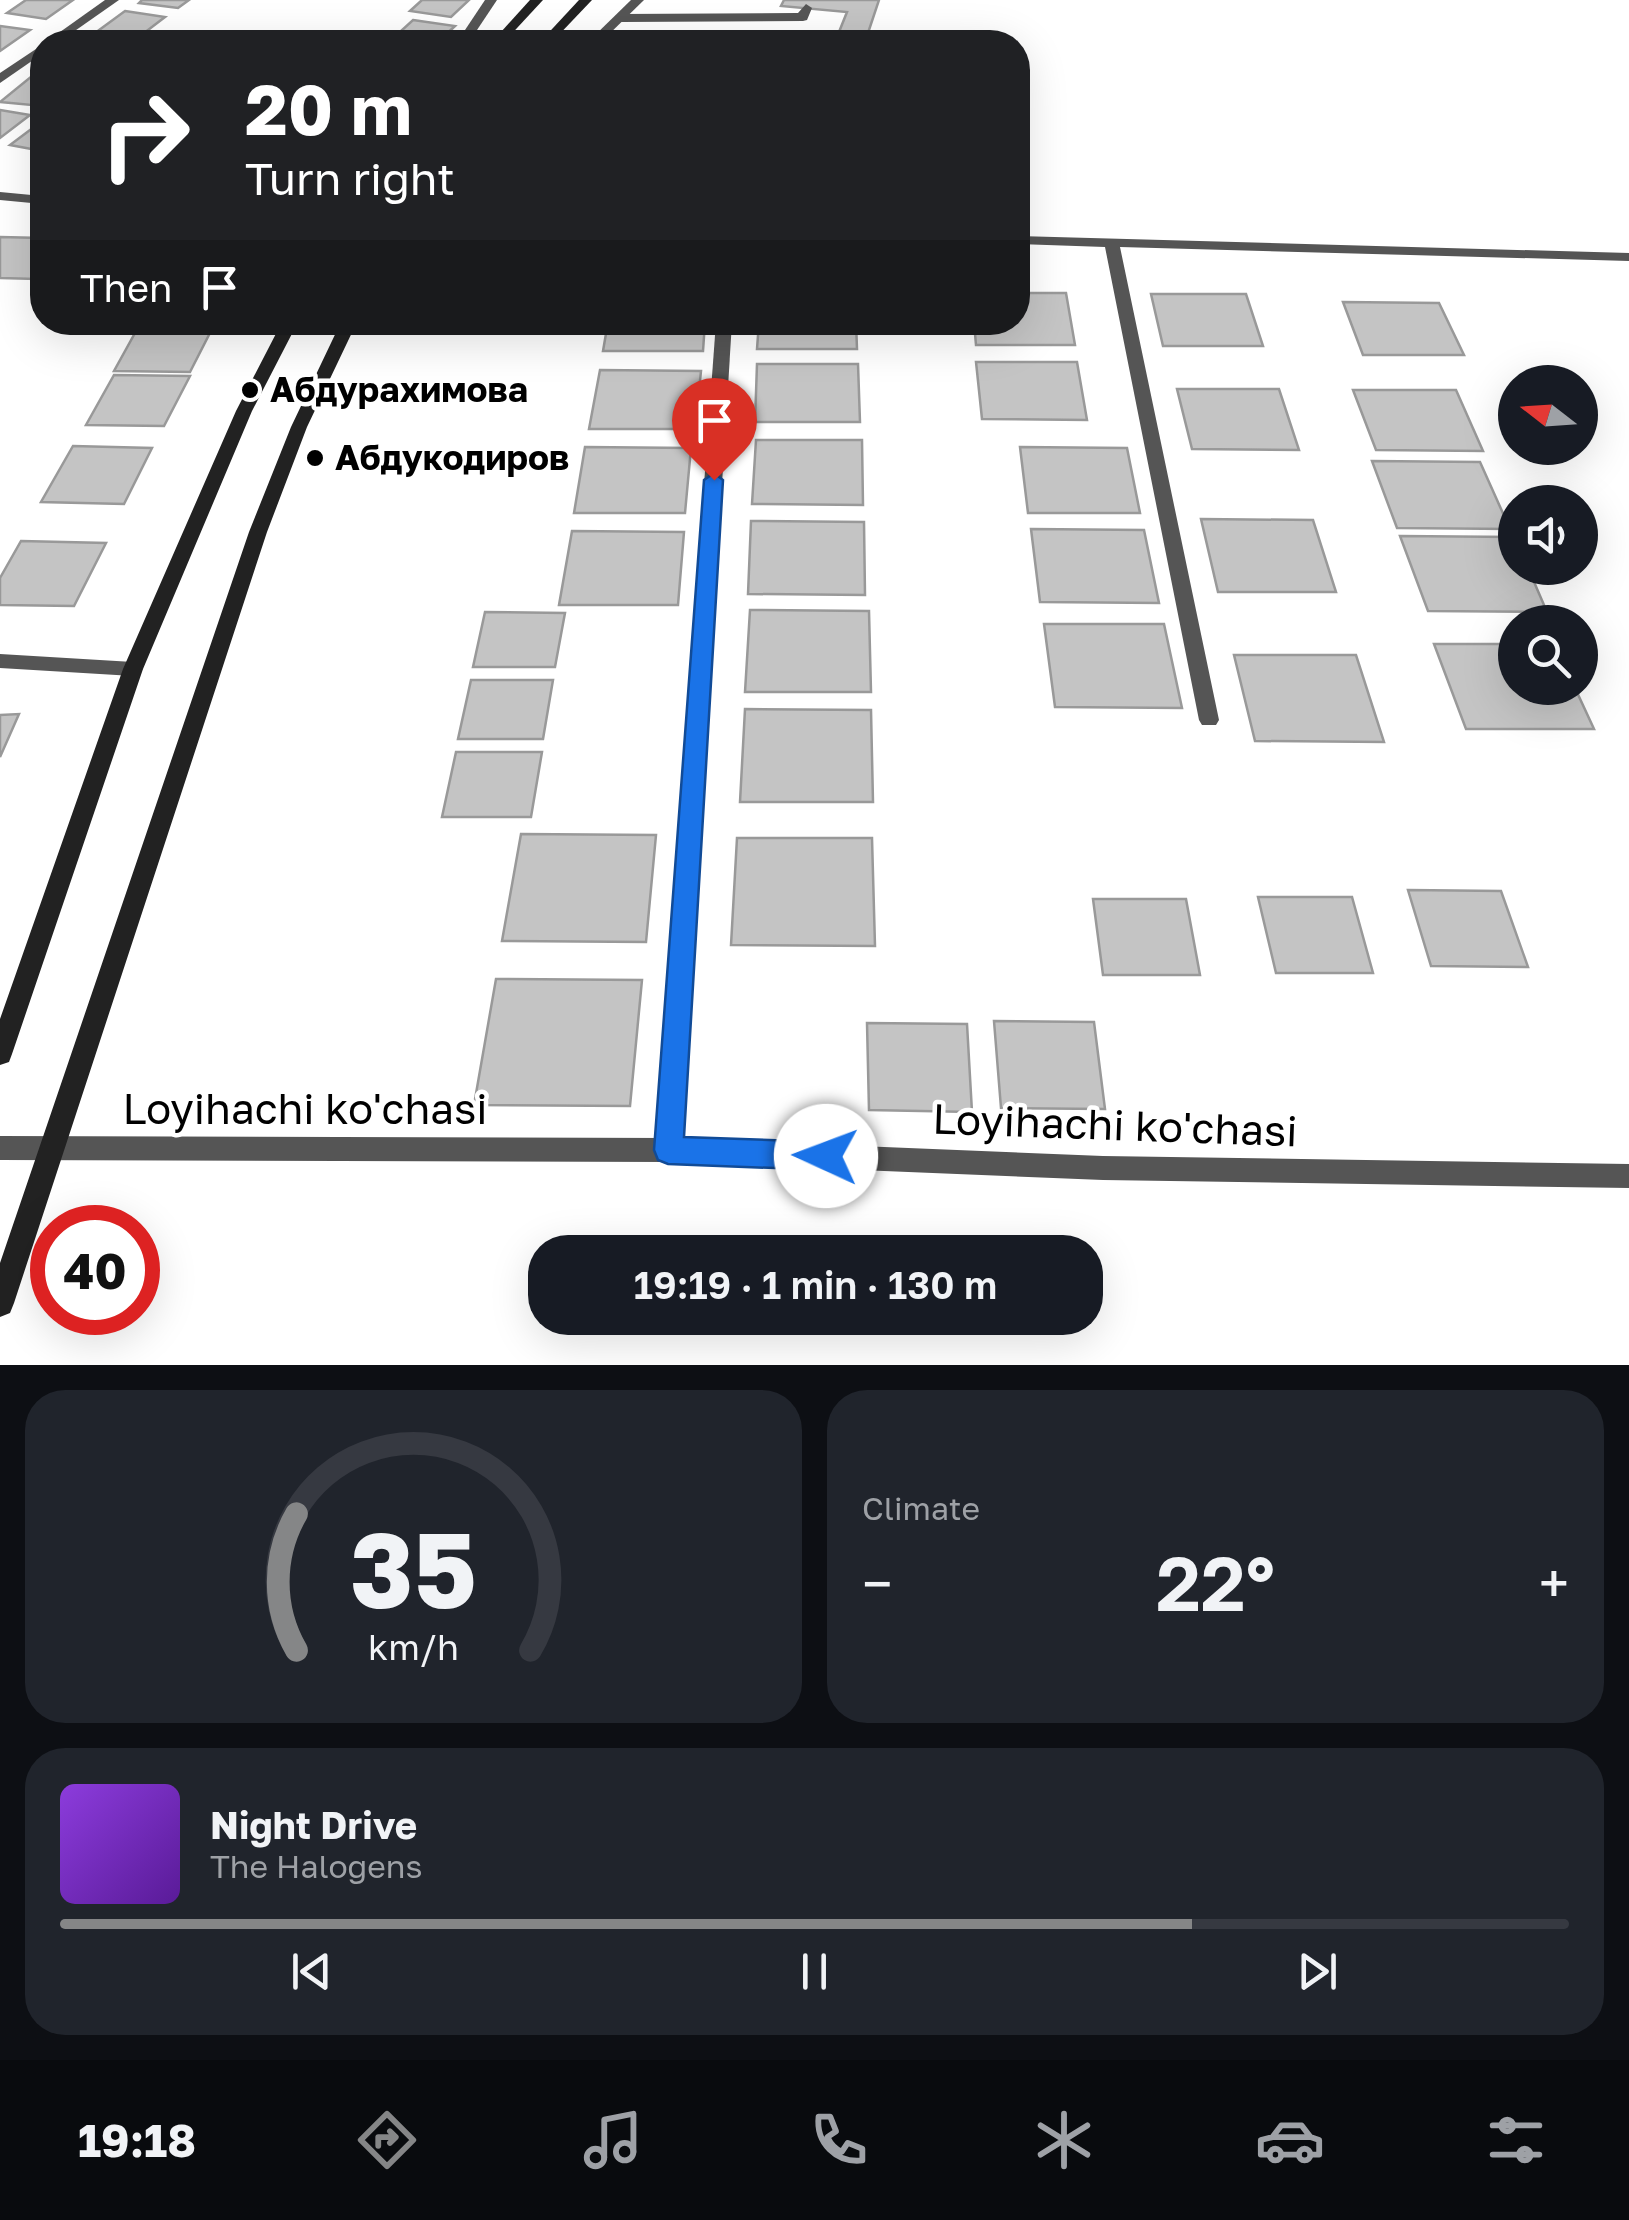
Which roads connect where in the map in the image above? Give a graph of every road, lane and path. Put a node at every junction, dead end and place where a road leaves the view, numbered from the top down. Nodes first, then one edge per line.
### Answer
1 (113, 0) edge
2 (491, 0) edge
3 (537, 0) edge
4 (586, 0) edge
5 (638, 0) edge
6 (806, 8) dead end
7 (621, 18) junction
8 (69, 30) edge
9 (471, 30) edge
10 (509, 30) edge
11 (557, 30) edge
12 (608, 30) edge
13 (30, 57) edge
14 (0, 78) edge
15 (0, 196) edge
16 (30, 199) edge
17 (1030, 241) edge
18 (1112, 244) junction
19 (1629, 257) edge
20 (283, 335) edge
21 (344, 335) edge
22 (723, 335) edge
23 (0, 660) edge
24 (132, 669) junction
25 (1209, 720) dead end
26 (0, 1054) edge
27 (0, 1148) edge
28 (52, 1148) junction
29 (668, 1150) junction
30 (1629, 1176) edge
31 (0, 1304) edge

1 - 8 street
2 - 9 street
3 - 10 main road
4 - 11 main road
5 - 7 street
6 - 7 street
7 - 12 street
13 - 14 street
15 - 16 street
17 - 18 street
18 - 19 street
18 - 25 street
20 - 24 main road
21 - 28 main road
22 - 29 street
23 - 24 street
24 - 26 main road
27 - 28 street, Loyihachi ko'chasi
28 - 29 street, Loyihachi ko'chasi
28 - 31 main road
29 - 30 street, Loyihachi ko'chasi

